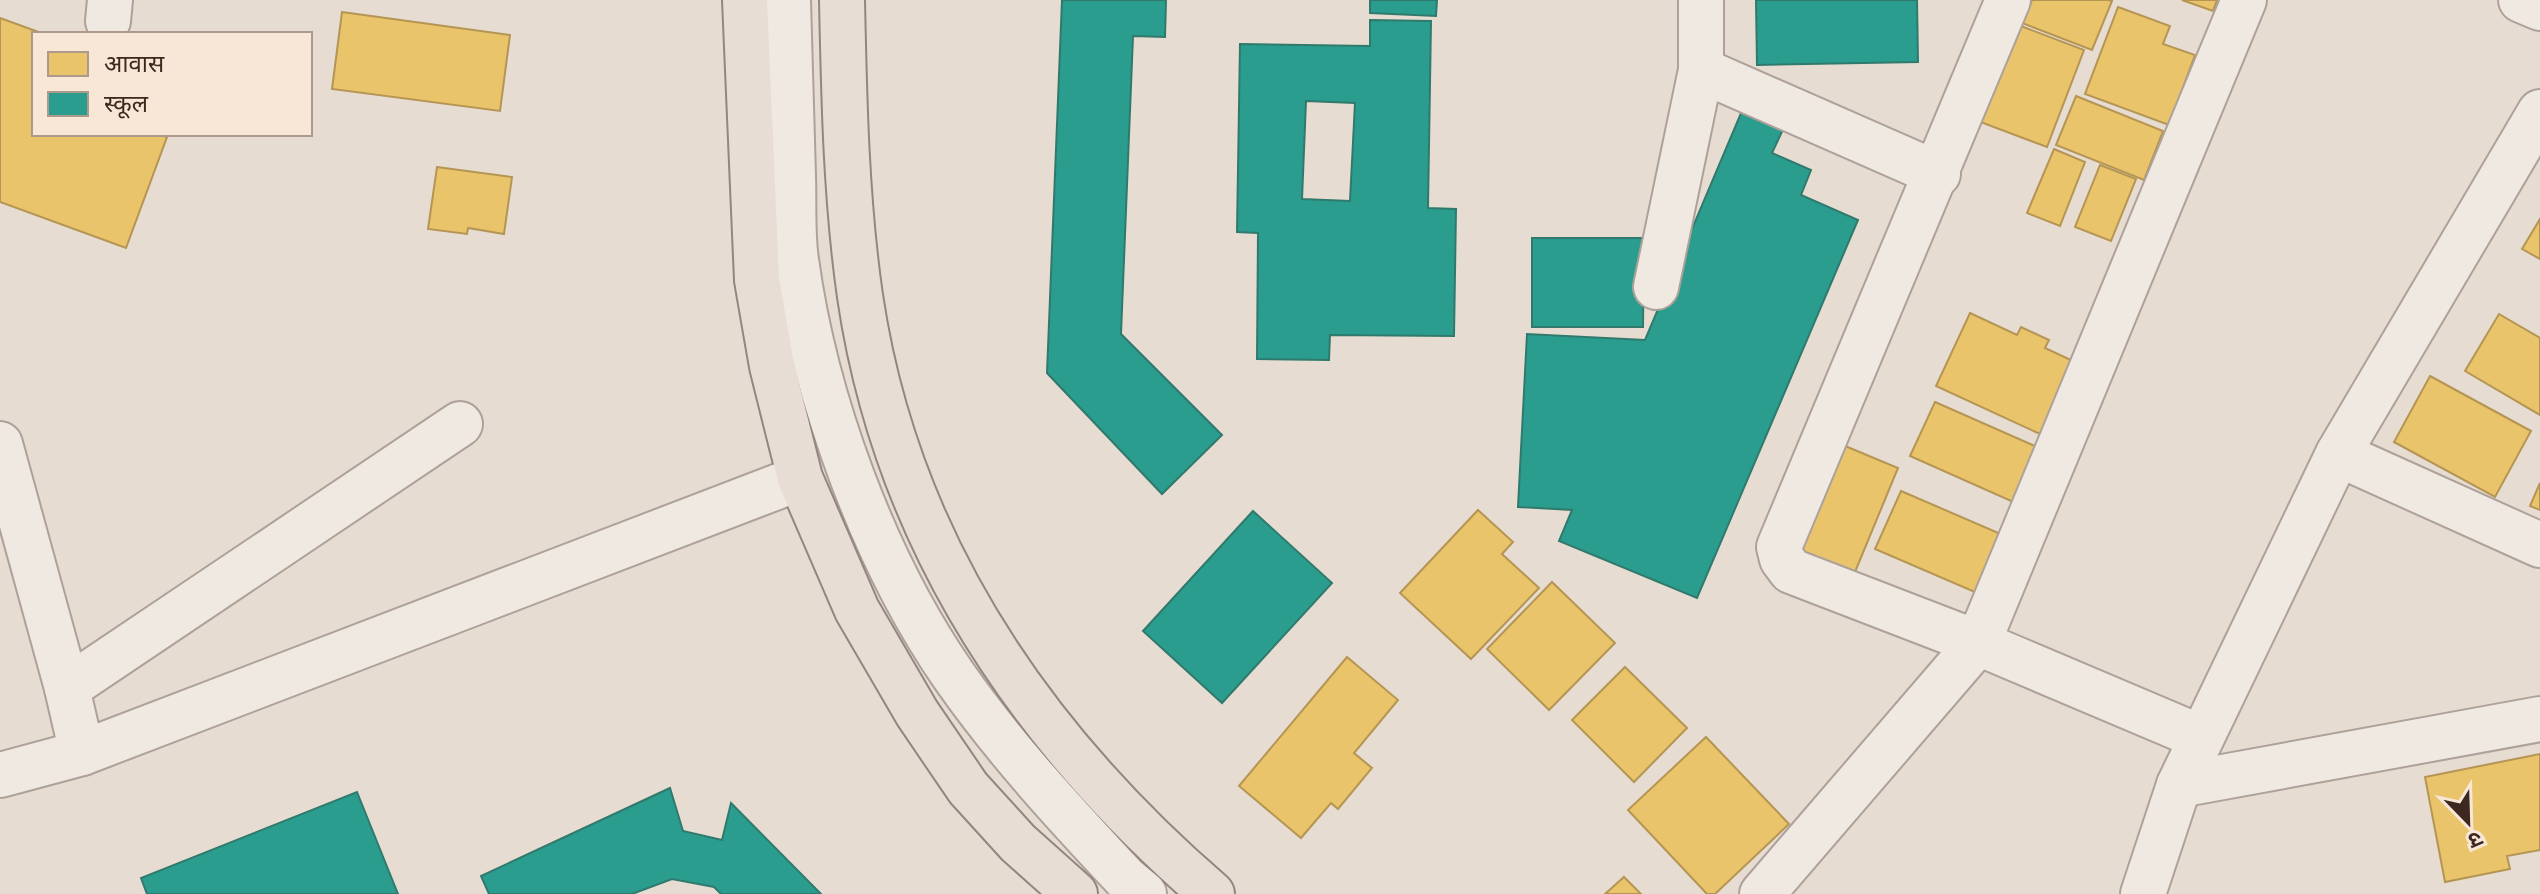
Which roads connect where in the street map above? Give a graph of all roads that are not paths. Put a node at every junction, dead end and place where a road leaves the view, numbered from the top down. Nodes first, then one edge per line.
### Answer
1 (745, 0) edge
2 (788, 0) edge
3 (842, 0) edge
4 (1701, 0) edge
5 (2008, 0) edge
6 (2244, 0) edge
7 (2521, 0) edge
8 (2540, 8) edge
9 (1701, 70) junction
10 (2540, 112) edge
11 (1938, 174) junction
12 (1656, 287) dead end
13 (460, 424) dead end
14 (0, 444) edge
15 (2338, 454) junction
16 (800, 478) junction
17 (2540, 545) edge
18 (1978, 643) junction
19 (67, 688) junction
20 (2540, 719) edge
21 (2200, 737) junction
22 (82, 753) junction
23 (0, 775) edge
24 (2179, 785) junction
25 (1075, 894) edge
26 (1144, 894) edge
27 (1212, 894) edge
28 (1762, 894) edge
29 (2143, 894) edge

1 - 16 main road
2 - 26 street
3 - 27 main road
4 - 9 street
5 - 11 street
6 - 18 street
7 - 8 street
9 - 11 street
9 - 12 street
10 - 15 street
11 - 18 street
13 - 19 street
14 - 19 street
15 - 17 street
15 - 21 street
16 - 22 street
16 - 25 main road
18 - 21 street
18 - 28 street
19 - 22 street
20 - 24 street
21 - 24 street
22 - 23 street
24 - 29 street

